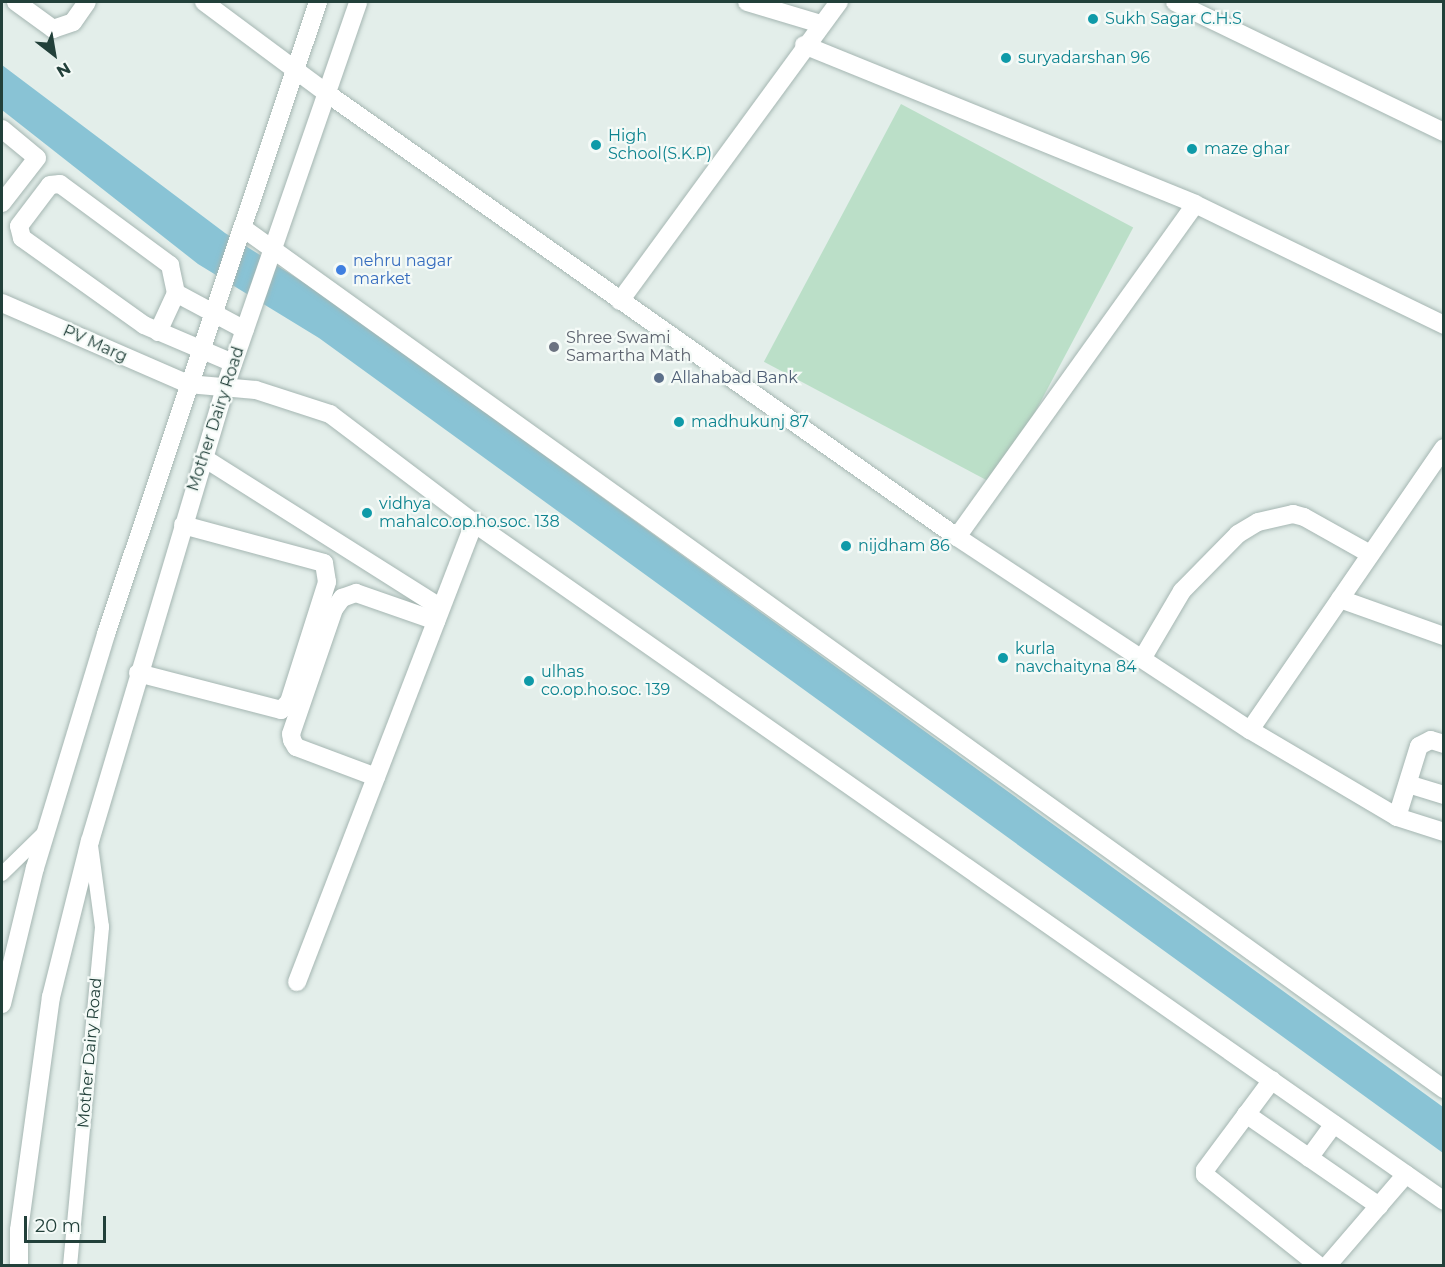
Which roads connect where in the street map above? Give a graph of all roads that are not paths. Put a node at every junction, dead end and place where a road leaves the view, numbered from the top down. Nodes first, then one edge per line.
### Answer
1 (16, 2) edge
2 (87, 2) edge
3 (318, 2) edge
4 (358, 2) edge
5 (747, 2) edge
6 (839, 2) edge
7 (1175, 2) edge
8 (208, 3) edge
9 (821, 24) junction
10 (804, 45) junction
11 (296, 69) junction
12 (328, 94) junction
13 (2, 129) edge
14 (1443, 132) edge
15 (2, 203) edge
16 (1195, 204) junction
17 (241, 234) junction
18 (271, 258) junction
19 (176, 293) junction
20 (620, 301) junction
21 (2, 303) edge
22 (212, 315) junction
23 (1443, 325) edge
24 (245, 330) junction
25 (158, 332) junction
26 (200, 352) junction
27 (233, 363) junction
28 (188, 384) junction
29 (225, 387) junction
30 (1443, 448) edge
31 (204, 458) junction
32 (474, 523) junction
33 (183, 525) junction
34 (957, 537) junction
35 (1371, 554) junction
36 (1340, 599) junction
37 (439, 615) junction
38 (1443, 636) edge
39 (1142, 659) junction
40 (138, 673) junction
41 (1250, 730) junction
42 (1443, 744) edge
43 (376, 777) junction
44 (1408, 784) junction
45 (1443, 795) edge
46 (1397, 817) junction
47 (46, 831) junction
48 (1443, 832) edge
49 (90, 841) junction
50 (2, 874) edge
51 (297, 982) dead end
52 (2, 1004) edge
53 (1272, 1080) junction
54 (1443, 1089) edge
55 (1246, 1114) junction
56 (1334, 1124) junction
57 (1309, 1158) junction
58 (1406, 1174) junction
59 (1443, 1201) edge
60 (1379, 1206) junction
61 (19, 1266) edge
62 (70, 1266) edge
63 (1319, 1266) edge
64 (1327, 1266) edge

1 - 2 street
3 - 11 street
4 - 12 street, Mother Dairy Road
5 - 9 street
6 - 9 street
7 - 14 street
8 - 11 street
9 - 10 street
10 - 16 street
10 - 20 street
11 - 12 street
11 - 17 street
12 - 18 street, Mother Dairy Road
12 - 20 street
13 - 15 street
16 - 23 street
16 - 34 street
17 - 18 street
17 - 22 street
18 - 24 street, Mother Dairy Road
18 - 54 street
19 - 22 street
19 - 25 street
19 - 25 street
20 - 34 street
21 - 28 street, PV Marg
22 - 24 street
22 - 26 street
24 - 27 street, Mother Dairy Road
25 - 26 street
26 - 27 street
26 - 28 street
27 - 29 street, Mother Dairy Road
28 - 29 street, PV Marg
28 - 47 street
29 - 31 street, Mother Dairy Road
29 - 32 street, PV Marg
30 - 35 street
31 - 33 street, Mother Dairy Road
31 - 37 street
32 - 37 street
32 - 53 street, PV Marg
33 - 40 street, Mother Dairy Road
33 - 40 street
34 - 39 street
35 - 36 street
35 - 39 street
36 - 38 street
36 - 41 street
37 - 43 street
37 - 43 street
39 - 41 street
40 - 49 street, Mother Dairy Road
41 - 46 street
42 - 44 street
43 - 51 street
44 - 45 street
44 - 46 street
46 - 48 street
47 - 50 lane
47 - 52 street
49 - 61 street, Mother Dairy Road
49 - 62 lane, Mother Dairy Road
53 - 55 street
53 - 56 street, PV Marg
55 - 57 street
55 - 63 street
56 - 57 street
56 - 58 street, PV Marg
57 - 60 street
58 - 59 street, PV Marg
58 - 60 street
60 - 64 street

